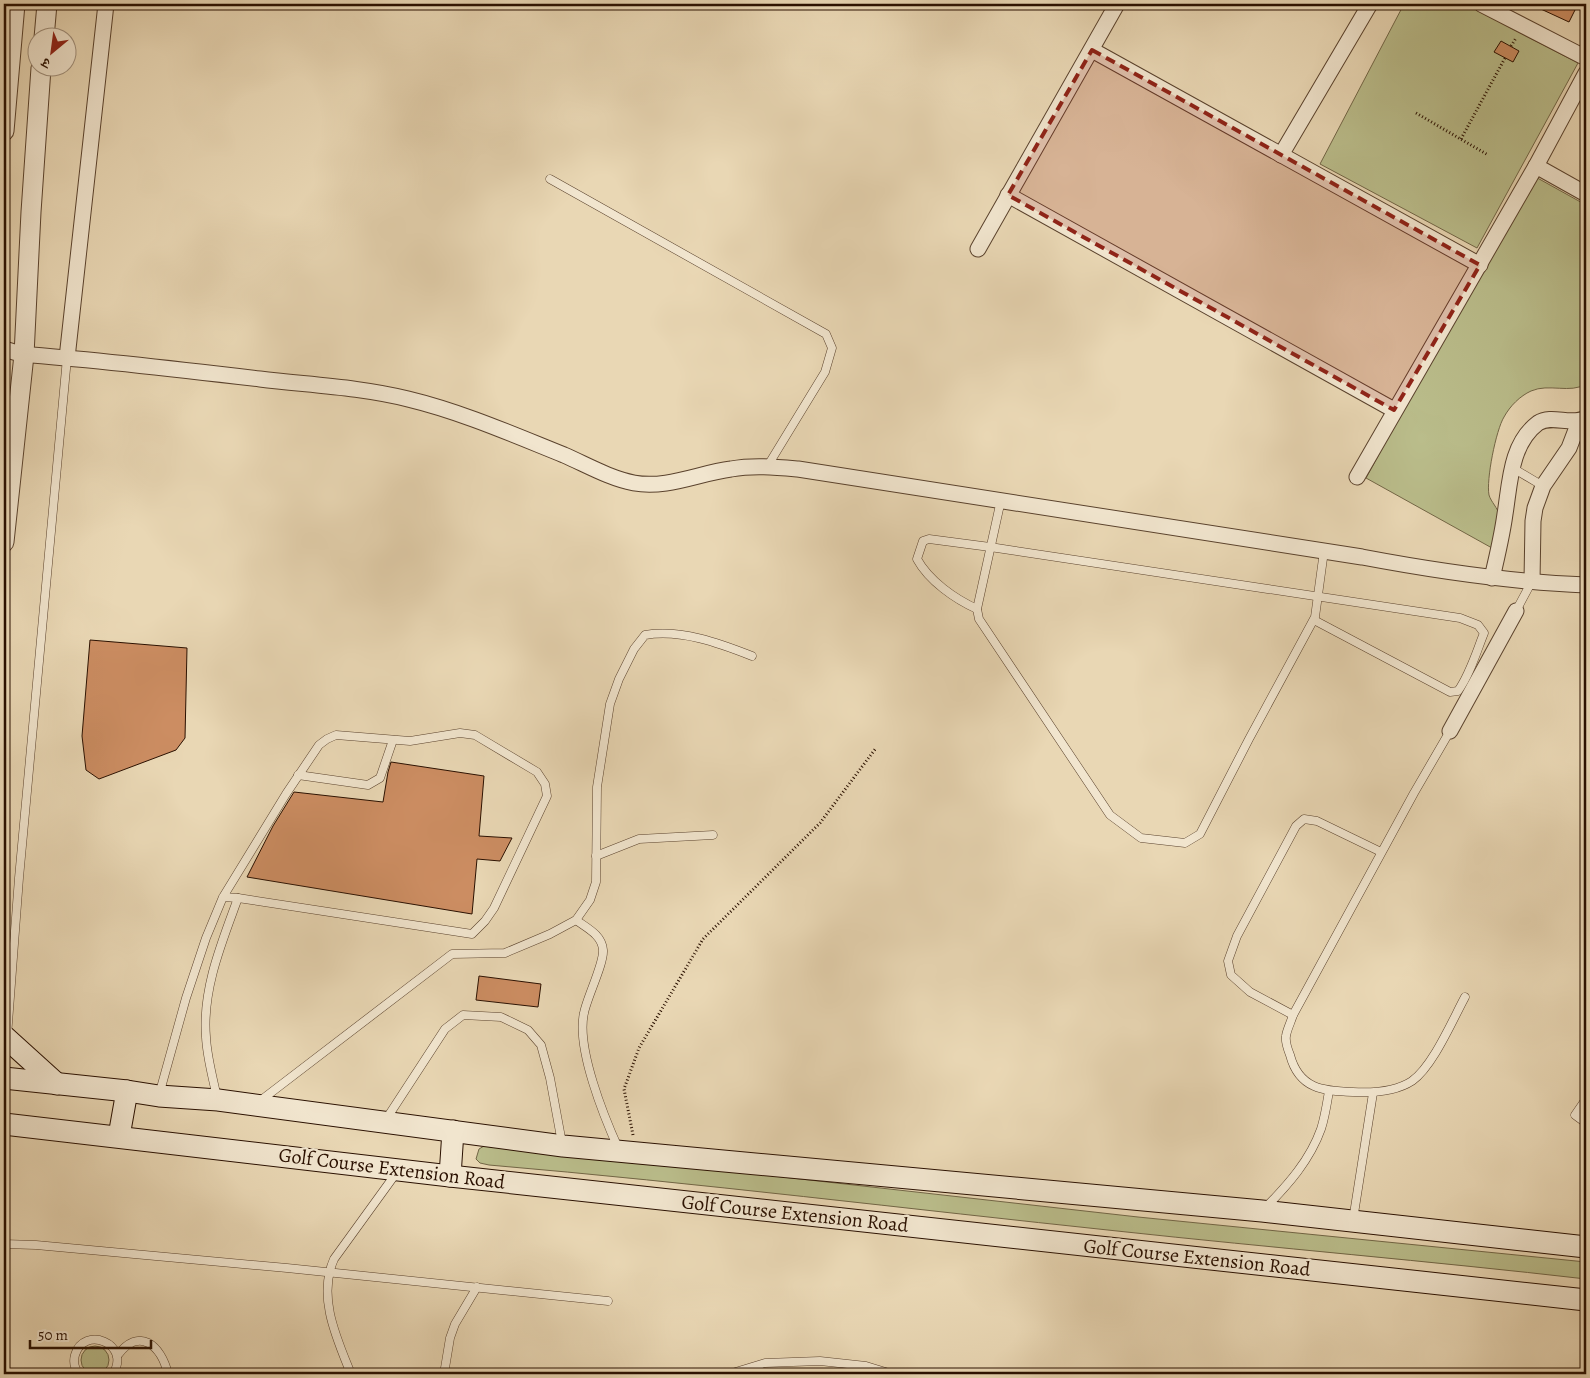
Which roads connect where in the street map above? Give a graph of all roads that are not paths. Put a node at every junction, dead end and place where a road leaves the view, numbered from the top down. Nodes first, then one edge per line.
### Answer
1 (15, 4) edge
2 (47, 4) edge
3 (106, 4) edge
4 (1117, 4) edge
5 (1370, 4) edge
6 (1481, 4) edge
7 (45, 28) edge
8 (1092, 50) junction
9 (1586, 58) edge
10 (7, 61) edge
11 (1586, 73) edge
12 (40, 78) edge
13 (4, 131) edge
14 (1281, 155) junction
15 (1536, 166) junction
16 (550, 179) dead end
17 (1586, 194) edge
18 (1008, 195) junction
19 (978, 249) dead end
20 (1480, 264) junction
21 (4, 349) edge
22 (24, 355) junction
23 (67, 358) junction
24 (1394, 410) junction
25 (1583, 420) edge
26 (768, 466) junction
27 (1512, 466) junction
28 (1357, 477) dead end
29 (1543, 486) junction
30 (1001, 500) junction
31 (4, 542) edge
32 (990, 547) junction
33 (1324, 551) junction
34 (1492, 578) junction
35 (1532, 581) junction
36 (1586, 585) edge
37 (1318, 597) junction
38 (977, 609) junction
39 (1516, 611) joint
40 (1314, 620) junction
41 (752, 656) dead end
42 (1450, 730) joint
43 (393, 740) junction
44 (298, 775) junction
45 (712, 835) dead end
46 (1381, 852) junction
47 (596, 856) junction
48 (222, 897) junction
49 (238, 898) junction
50 (576, 920) junction
51 (1465, 997) dead end
52 (1293, 1014) junction
53 (5, 1037) edge
54 (4, 1078) edge
55 (57, 1084) junction
56 (127, 1091) junction
57 (1330, 1091) junction
58 (1373, 1093) junction
59 (159, 1096) junction
60 (1586, 1099) edge
61 (218, 1100) junction
62 (254, 1105) junction
63 (384, 1122) junction
64 (1586, 1123) edge
65 (4, 1124) edge
66 (453, 1131) junction
67 (119, 1136) junction
68 (563, 1146) junction
69 (628, 1152) junction
70 (399, 1170) junction
71 (450, 1176) junction
72 (1262, 1211) junction
73 (1353, 1221) junction
74 (4, 1244) edge
75 (1586, 1247) edge
76 (328, 1272) junction
77 (477, 1287) junction
78 (1586, 1300) edge
79 (608, 1301) dead end
80 (117, 1356) junction
81 (78, 1374) edge
82 (113, 1374) edge
83 (168, 1374) edge
84 (351, 1374) edge
85 (444, 1374) edge
86 (729, 1374) edge
87 (892, 1374) edge

1 - 10 street
2 - 7 street
3 - 23 street
4 - 8 street
5 - 14 street
6 - 9 street
8 - 14 street
8 - 18 street
10 - 13 street
11 - 15 street
12 - 22 street
14 - 20 street
15 - 17 street
15 - 20 street
16 - 26 lane
18 - 19 street
18 - 24 street
20 - 24 street
21 - 22 street
22 - 23 street
22 - 31 street
23 - 26 street
23 - 53 lane
24 - 28 street
25 - 27 street
25 - 29 street
26 - 30 street
27 - 29 lane
27 - 34 street
29 - 35 street
30 - 32 lane
30 - 33 street
32 - 37 lane
32 - 38 lane
32 - 38 lane
33 - 34 street
33 - 37 lane
34 - 35 street
35 - 36 street
35 - 39 lane
37 - 40 lane
37 - 40 lane
38 - 40 lane
39 - 42 street
41 - 47 lane
42 - 46 lane
43 - 44 lane
43 - 44 lane
43 - 49 lane
44 - 48 lane
45 - 47 lane
46 - 52 lane
46 - 52 lane
47 - 50 lane
48 - 49 lane
48 - 59 lane
49 - 61 lane
50 - 62 lane
50 - 69 lane
51 - 58 lane
52 - 57 lane
53 - 55 main road
54 - 55 main road
55 - 56 main road
56 - 59 main road
56 - 67 main road
57 - 58 lane
57 - 72 lane
58 - 73 lane
59 - 61 main road
60 - 64 lane
61 - 62 main road
62 - 63 main road
63 - 66 main road
63 - 68 lane
65 - 67 main road, Golf Course Extension Road
66 - 68 main road
66 - 71 main road
67 - 70 main road, Golf Course Extension Road
68 - 69 main road
69 - 72 main road
70 - 71 main road, Golf Course Extension Road
70 - 76 lane
71 - 78 main road, Golf Course Extension Road
72 - 73 main road
73 - 75 main road
74 - 76 lane
76 - 77 lane
76 - 84 lane
77 - 79 lane
77 - 85 lane
80 - 81 lane
80 - 82 lane
80 - 83 lane
86 - 87 lane

